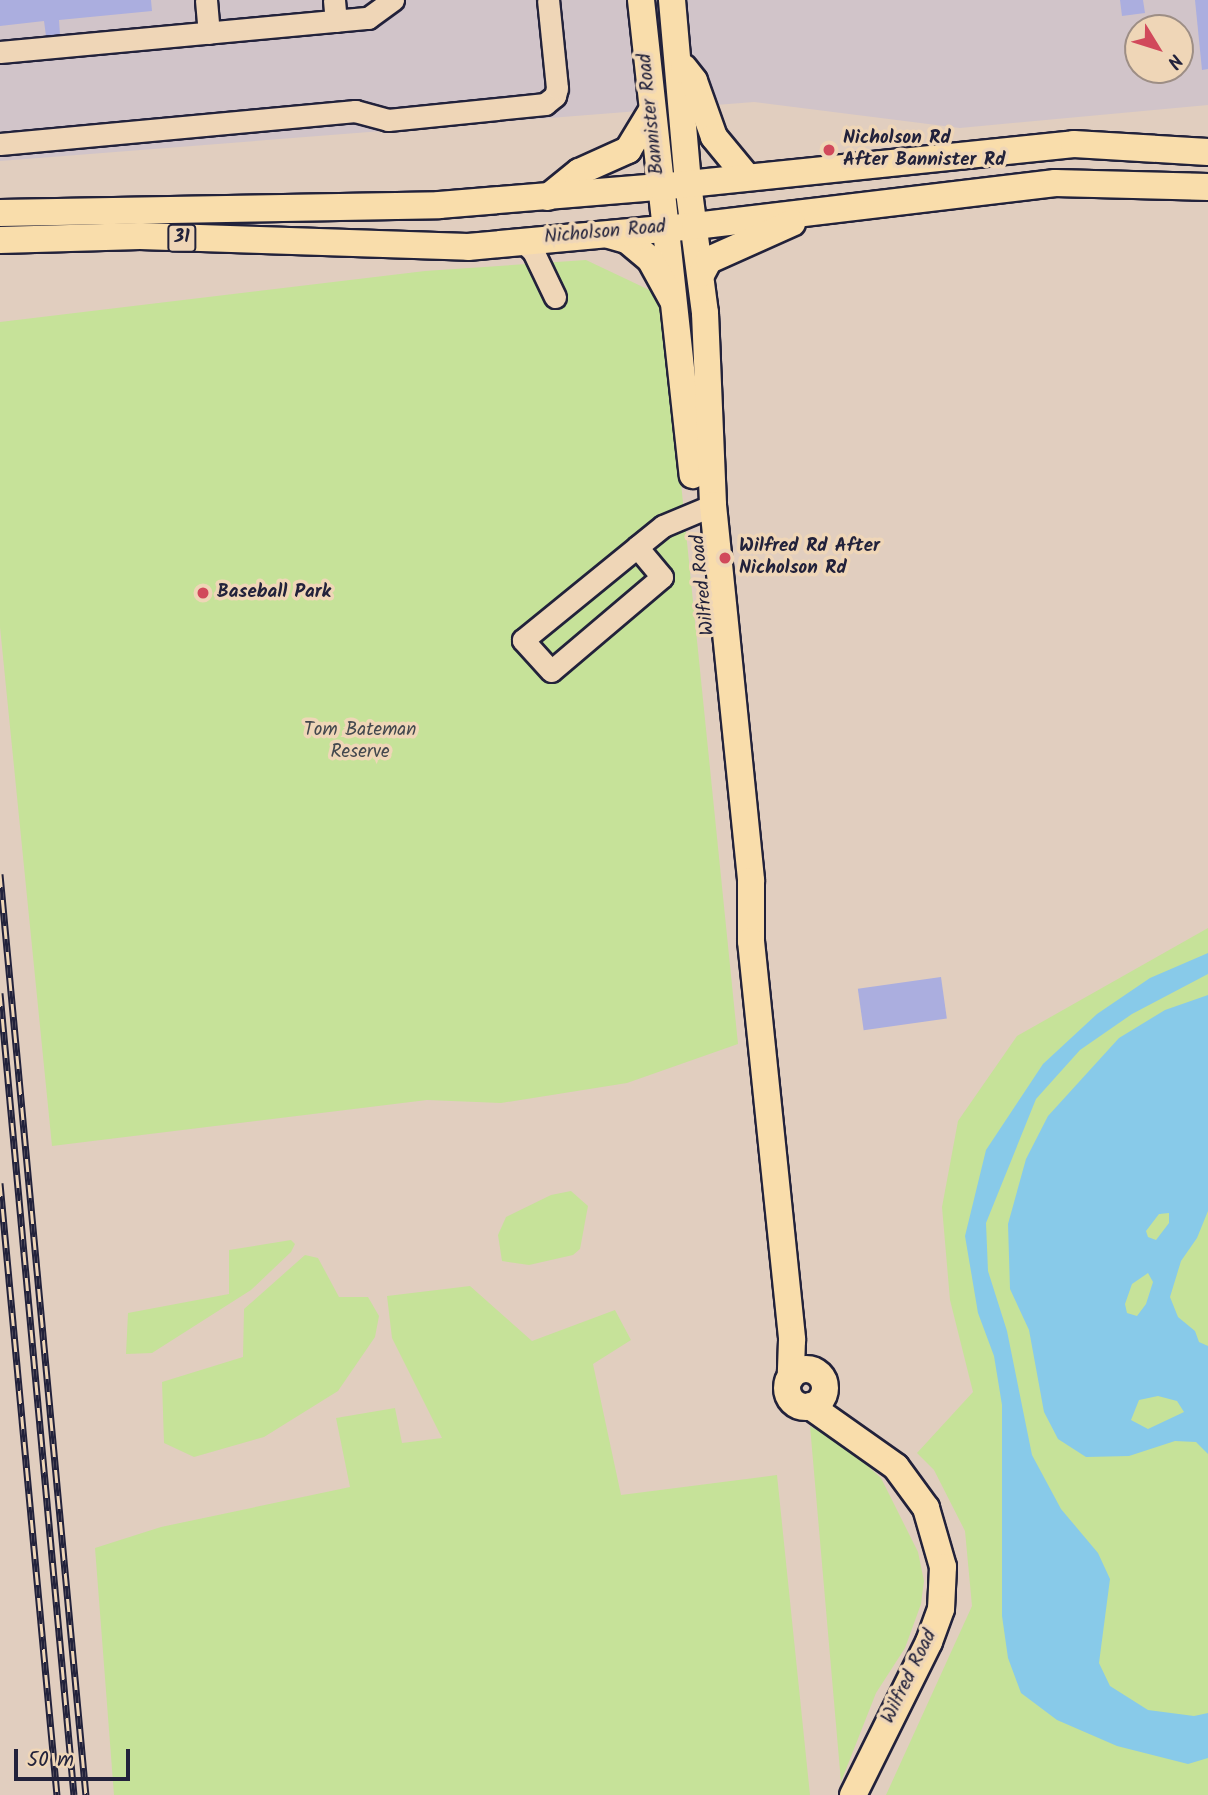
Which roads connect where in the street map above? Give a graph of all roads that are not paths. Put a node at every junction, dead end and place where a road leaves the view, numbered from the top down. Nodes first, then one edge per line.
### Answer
1 (206, 0) edge
2 (393, 0) edge
3 (548, 0) edge
4 (641, 0) edge
5 (672, 0) edge
6 (335, 11) edge
7 (209, 33) junction
8 (0, 52) edge
9 (678, 60) junction
10 (651, 112) junction
11 (0, 144) edge
12 (1208, 152) edge
13 (747, 177) junction
14 (688, 184) junction
15 (659, 187) junction
16 (1208, 187) edge
17 (548, 197) junction
18 (819, 211) junction
19 (0, 213) edge
20 (695, 226) junction
21 (667, 228) junction
22 (604, 233) junction
23 (0, 240) edge
24 (522, 240) junction
25 (702, 274) junction
26 (555, 297) dead end
27 (676, 307) junction
28 (705, 507) junction
29 (637, 547) junction
30 (853, 1795) edge

1 - 7 lane
2 - 6 lane
3 - 11 lane
4 - 10 main road, Bannister Road
5 - 9 main road, Bannister Road
6 - 7 lane
7 - 8 lane
9 - 13 main road
9 - 14 main road, Bannister Road
10 - 15 main road, Bannister Road
10 - 17 main road
12 - 13 main road, 31
13 - 14 main road, 31
14 - 15 main road, 31
14 - 20 main road, Bannister Road
15 - 17 main road, 31
15 - 21 main road, Bannister Road
16 - 18 main road, Nicholson Road / 31
17 - 19 main road, 31
18 - 20 main road, Nicholson Road / 31
18 - 25 main road
20 - 21 main road, Nicholson Road / 31
20 - 25 main road, Wilfred Road
21 - 22 main road, Nicholson Road / 31
21 - 27 main road, Wilfred Road
22 - 24 main road, Nicholson Road / 31
22 - 27 main road
23 - 24 main road, Nicholson Road / 31
24 - 26 lane
25 - 28 main road, Wilfred Road
27 - 28 main road, Wilfred Road
28 - 29 lane
28 - 30 main road, Wilfred Road
29 - 29 lane

